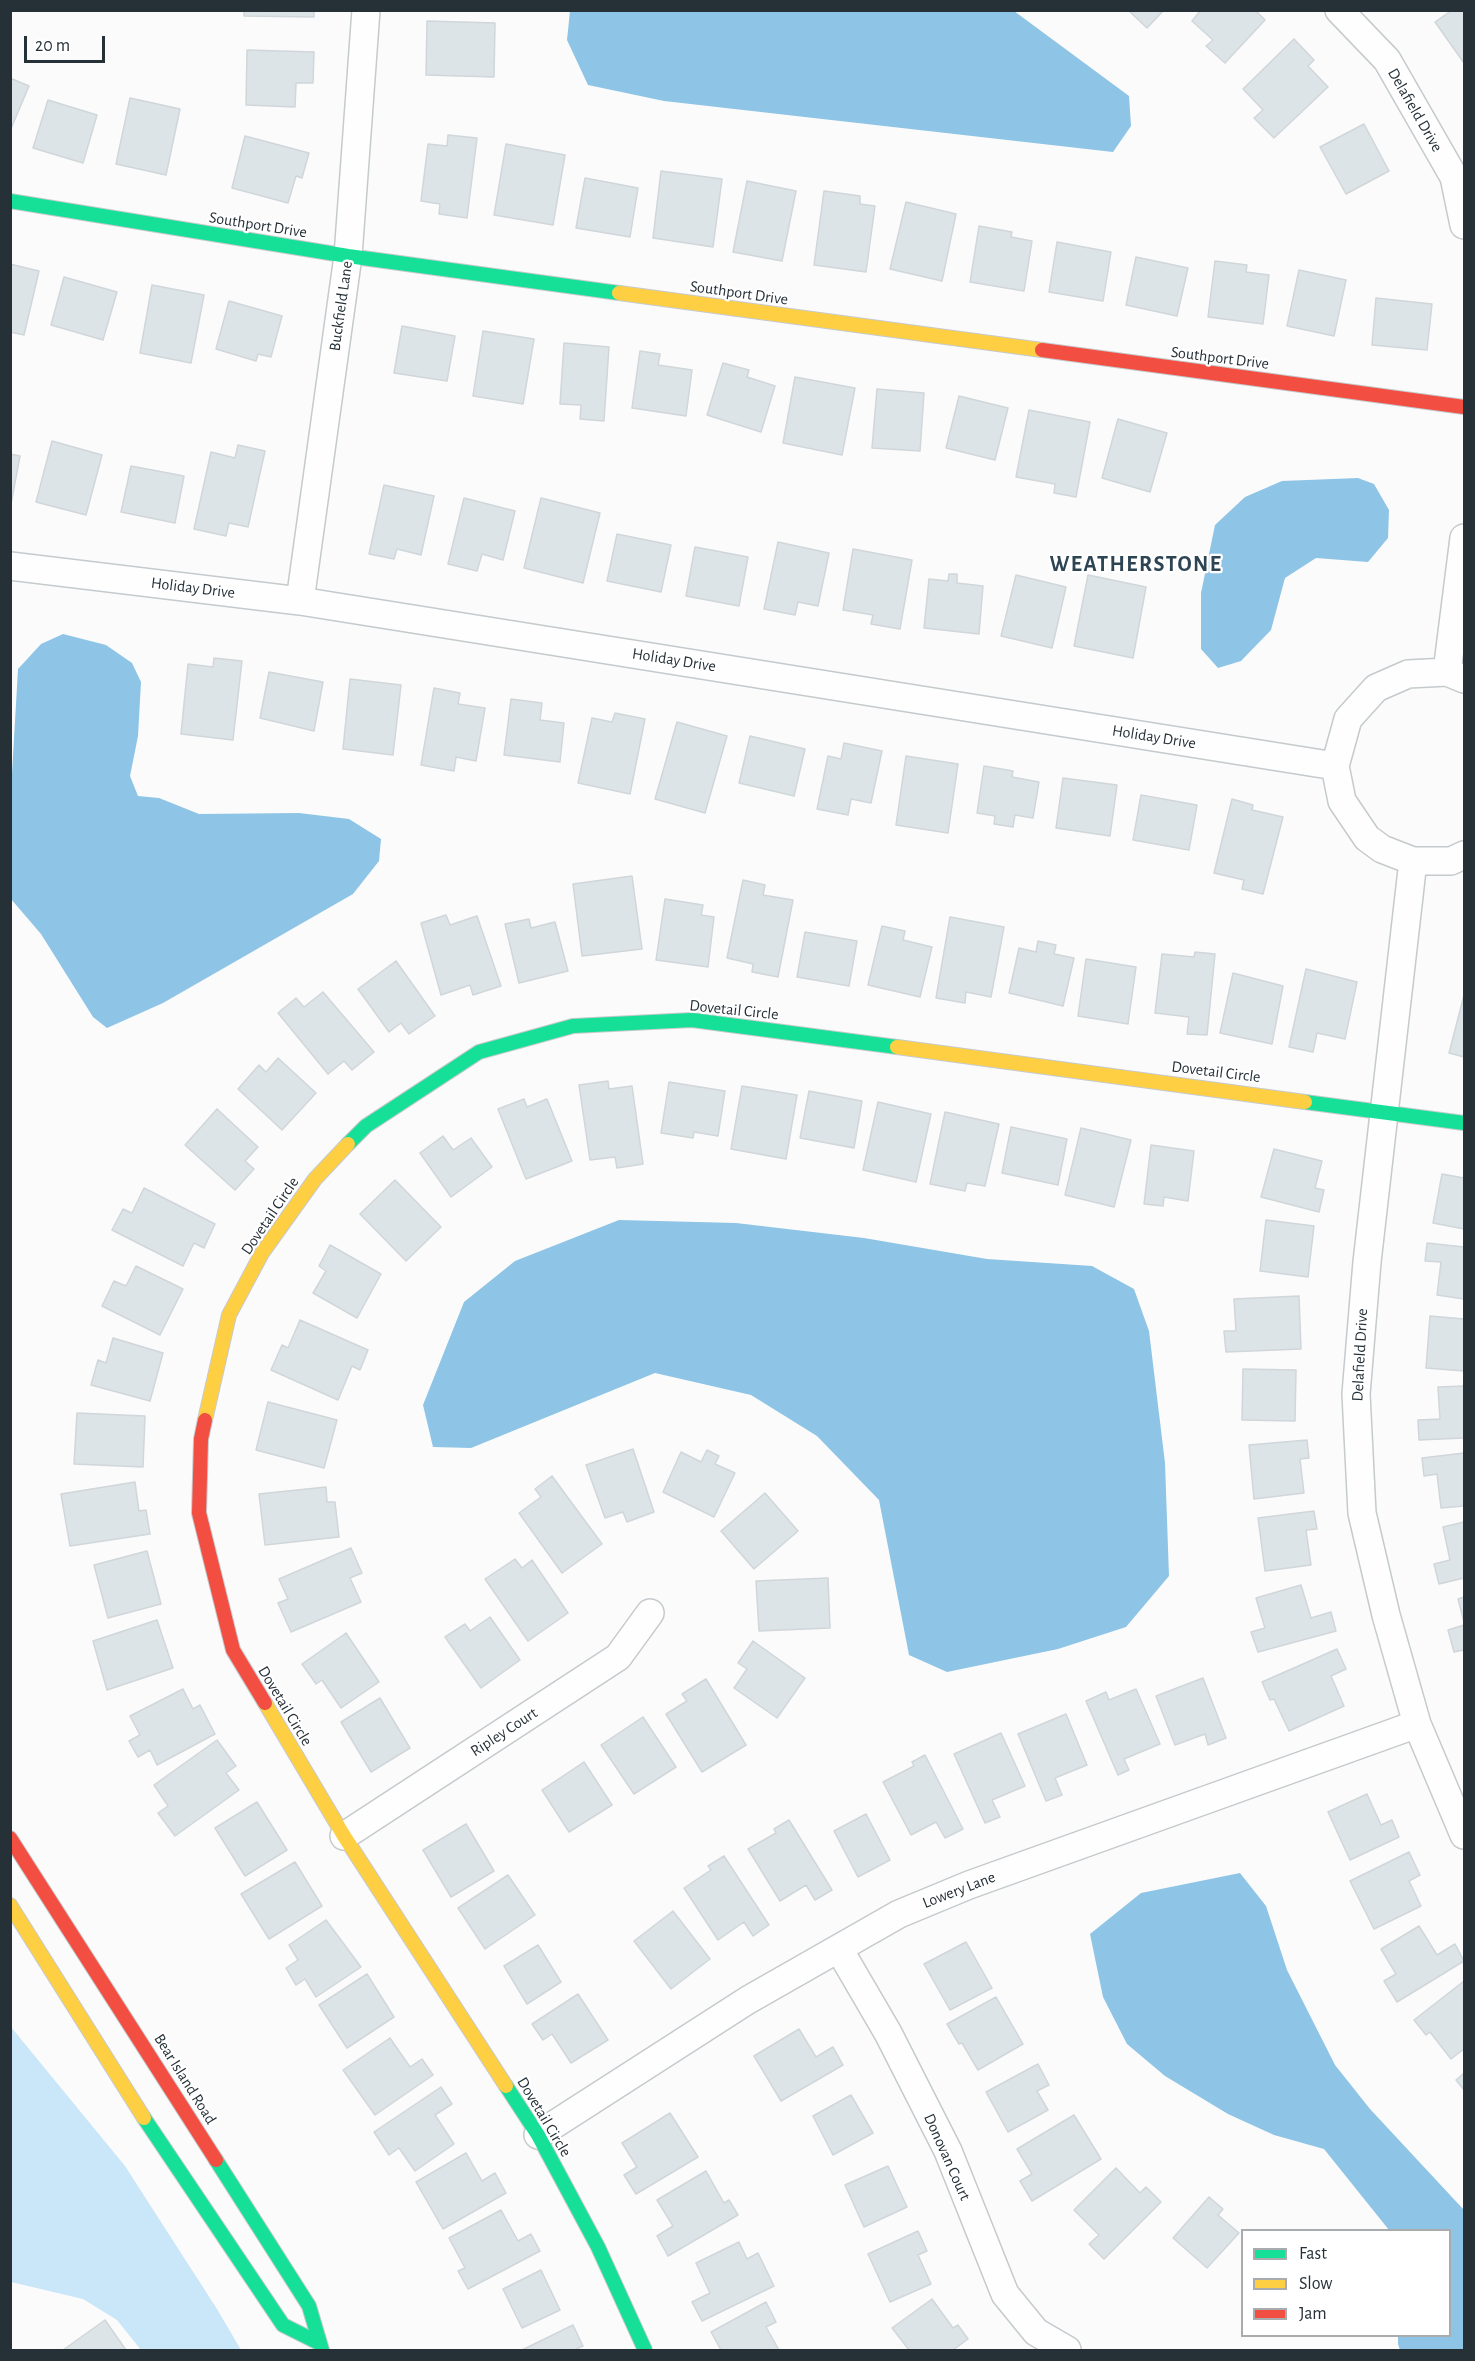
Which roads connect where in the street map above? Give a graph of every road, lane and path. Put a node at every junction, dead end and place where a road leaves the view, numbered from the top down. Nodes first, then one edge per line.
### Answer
1 (366, 10) edge
2 (1339, 10) edge
3 (10, 201) edge
4 (1464, 225) edge
5 (348, 256) junction
6 (1464, 407) edge
7 (1464, 538) edge
8 (10, 566) edge
9 (300, 600) junction
10 (1456, 676) edge
11 (1335, 766) junction
12 (1464, 855) edge
13 (1413, 861) junction
14 (1383, 1111) junction
15 (1464, 1124) edge
16 (650, 1613) dead end
17 (1417, 1724) junction
18 (1464, 1835) edge
19 (344, 1836) junction
20 (10, 1838) edge
21 (10, 1905) edge
22 (839, 1949) junction
23 (538, 2135) junction
24 (320, 2347) edge
25 (645, 2350) edge
26 (1067, 2350) edge

1 - 5 street, Buckfield Lane
2 - 4 street, Delafield Drive
3 - 5 street, Southport Drive
5 - 6 street, Southport Drive
5 - 9 street, Buckfield Lane
7 - 10 street
8 - 9 street, Holiday Drive
9 - 11 street, Holiday Drive
10 - 11 street
11 - 13 street
12 - 13 street
13 - 14 street, Delafield Drive
14 - 15 street, Dovetail Circle
14 - 17 street, Delafield Drive
14 - 19 street, Dovetail Circle
16 - 19 street, Ripley Court
17 - 18 street, Delafield Drive
17 - 22 street, Lowery Lane
19 - 23 street, Dovetail Circle
20 - 24 street, Bear Island Road
21 - 24 street, Bear Island Road
22 - 23 street, Lowery Lane
22 - 26 street, Donovan Court
23 - 25 street, Dovetail Circle

